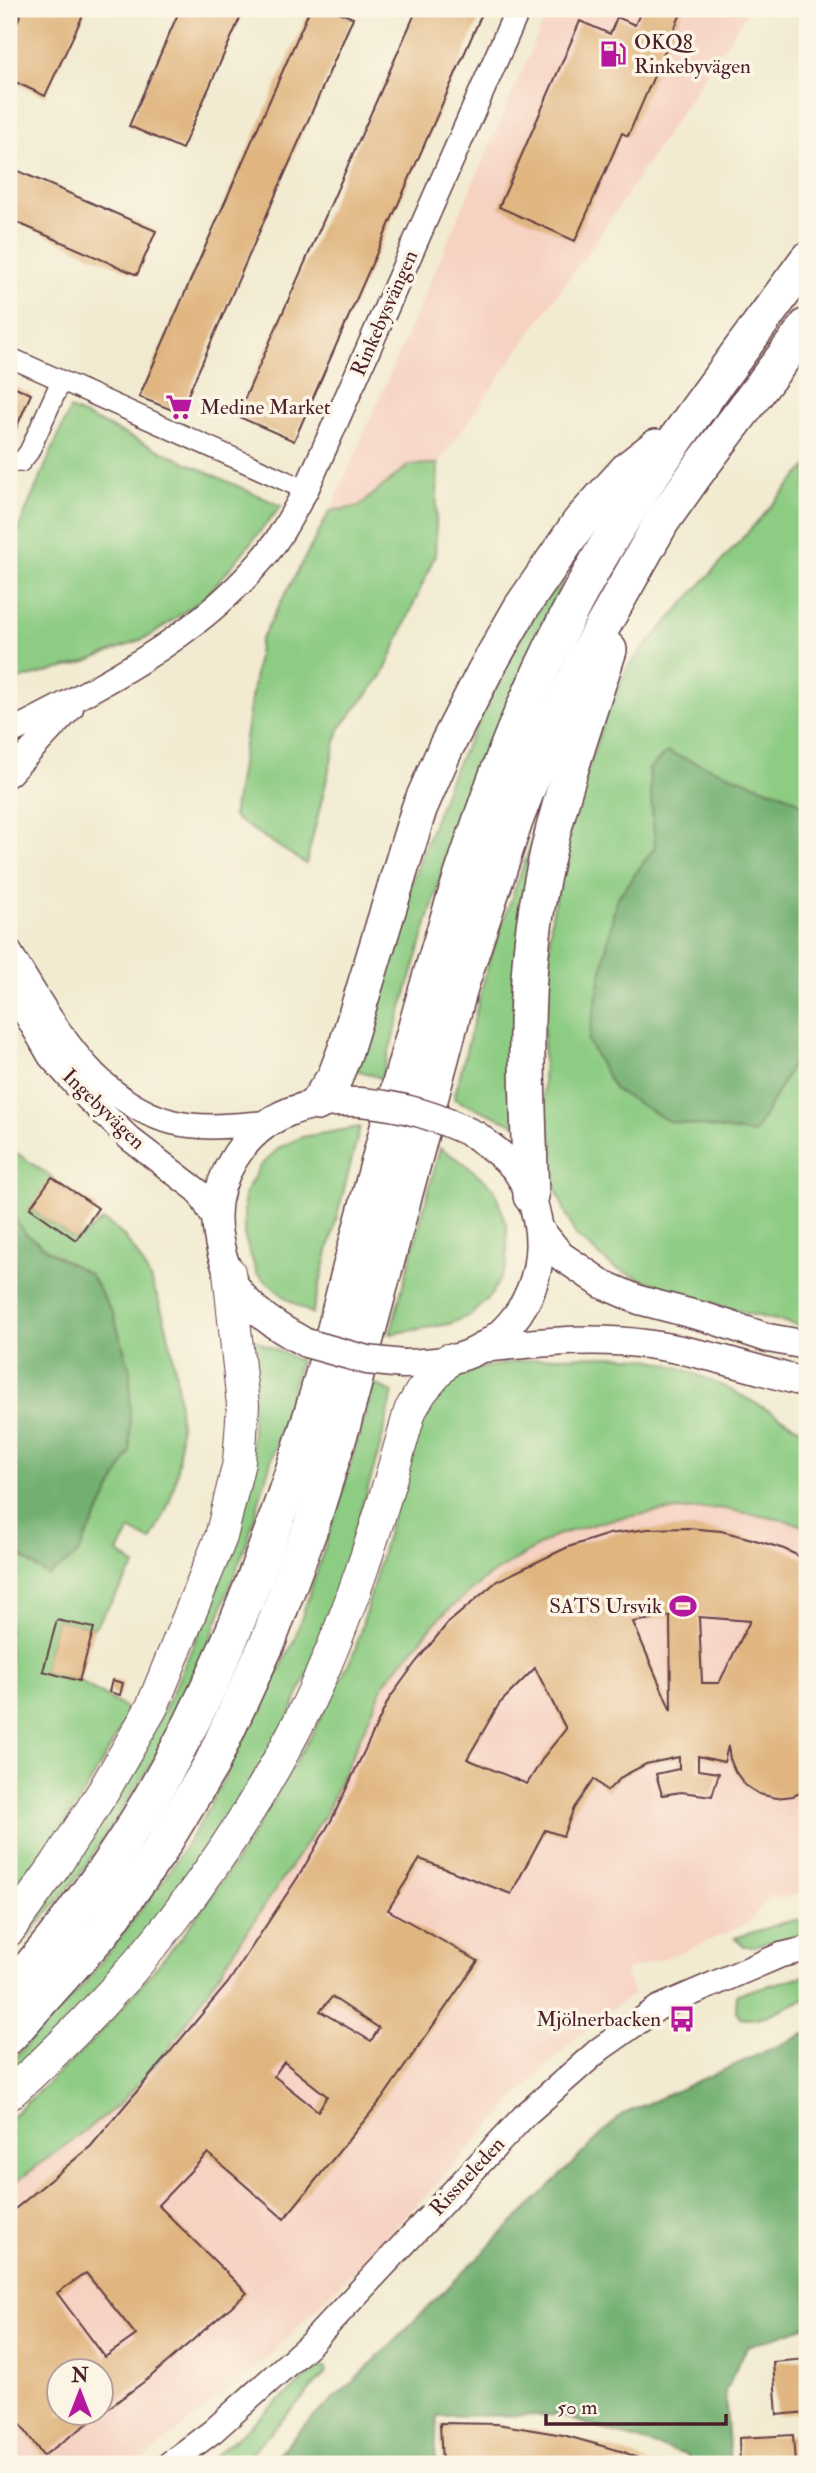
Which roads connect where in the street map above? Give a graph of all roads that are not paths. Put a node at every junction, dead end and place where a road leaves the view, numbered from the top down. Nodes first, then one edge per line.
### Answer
1 (518, 9) edge
2 (807, 260) edge
3 (807, 326) edge
4 (9, 357) edge
5 (61, 381) junction
6 (689, 421) junction
7 (9, 462) edge
8 (306, 490) junction
9 (638, 564) junction
10 (84, 695) junction
11 (9, 733) edge
12 (9, 774) edge
13 (9, 951) edge
14 (9, 985) edge
15 (317, 1103) junction
16 (268, 1123) junction
17 (531, 1196) junction
18 (215, 1220) junction
19 (540, 1230) junction
20 (229, 1272) junction
21 (807, 1345) edge
22 (481, 1348) junction
23 (448, 1360) junction
24 (807, 1383) edge
25 (9, 1930) edge
26 (807, 1950) edge
27 (9, 1990) edge
28 (9, 2036) edge
29 (9, 2094) edge
30 (169, 2464) edge

1 - 8 street, Rinkebysvängen
2 - 6 highway
3 - 9 highway
4 - 5 street
5 - 7 street
5 - 8 street
6 - 15 highway
6 - 27 highway
8 - 10 street, Rinkebysvängen
9 - 17 highway
9 - 28 highway
10 - 11 street, Rinkebysvängen
10 - 12 street, Rinkebysvängen
13 - 16 street, Ingebyvägen
14 - 18 street, Ingebyvägen
15 - 16 main road
15 - 17 main road, bridge
16 - 18 main road
17 - 19 main road
18 - 20 main road
19 - 21 main road
19 - 22 main road
20 - 23 main road, bridge
20 - 25 main road
22 - 23 main road
22 - 24 main road
23 - 29 main road
26 - 30 street, Rissneleden

